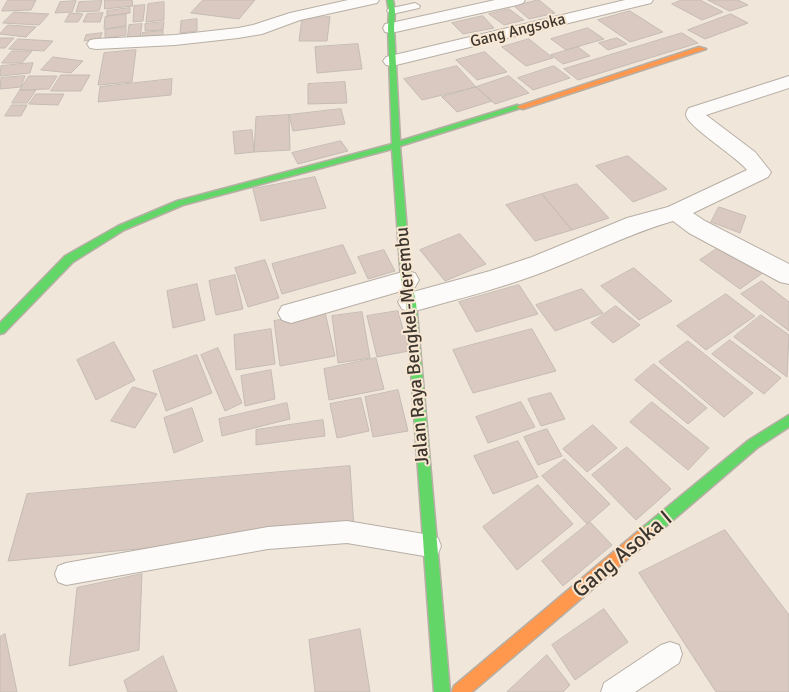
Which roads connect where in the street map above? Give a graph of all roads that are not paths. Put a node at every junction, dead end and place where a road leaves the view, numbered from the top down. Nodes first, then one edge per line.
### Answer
1 (371, 0) edge
2 (517, 0) edge
3 (645, 0) edge
4 (614, 3) edge
5 (391, 5) edge
6 (415, 6) dead end
7 (391, 28) junction
8 (96, 44) dead end
9 (702, 49) dead end
10 (392, 61) junction
11 (789, 82) edge
12 (396, 145) junction
13 (676, 212) junction
14 (789, 275) edge
15 (408, 291) junction
16 (291, 313) dead end
17 (0, 330) edge
18 (789, 420) edge
19 (430, 546) junction
20 (66, 574) dead end
21 (670, 654) dead end
22 (442, 692) edge
23 (460, 692) edge
24 (613, 692) edge

1 - 8 street
2 - 7 street
3 - 4 street, Gang Angsoka
4 - 10 street, Gang Angsoka
5 - 6 lane
5 - 7 street, Jalan Raya Bengkel-Merembu
7 - 10 street, Jalan Raya Bengkel-Merembu
9 - 12 street
10 - 12 street, Jalan Raya Bengkel-Merembu
11 - 13 street
12 - 15 street, Jalan Raya Bengkel-Merembu
12 - 17 street
13 - 14 street
13 - 15 street
15 - 16 street
15 - 19 street, Jalan Raya Bengkel-Merembu
18 - 23 street, Gang Asoka I
19 - 20 lane
19 - 22 street, Jalan Raya Bengkel-Merembu
21 - 24 lane

